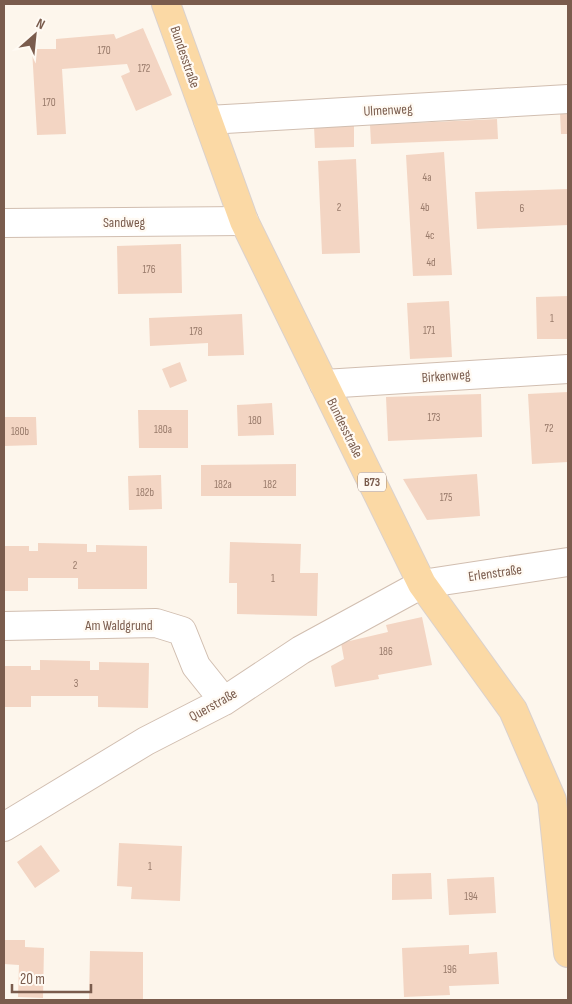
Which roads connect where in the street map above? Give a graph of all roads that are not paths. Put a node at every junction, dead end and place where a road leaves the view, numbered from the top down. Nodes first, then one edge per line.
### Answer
1 (166, 4) edge
2 (568, 99) edge
3 (208, 120) junction
4 (244, 221) junction
5 (4, 223) edge
6 (568, 369) edge
7 (324, 384) junction
8 (568, 562) edge
9 (422, 584) junction
10 (4, 626) edge
11 (224, 701) junction
12 (4, 827) edge
13 (568, 953) edge

1 - 3 main road, Bundesstraße / B73
2 - 3 street, Ulmenweg
3 - 4 main road, Bundesstraße / B73
4 - 5 street, Sandweg
4 - 7 main road, Bundesstraße / B73
6 - 7 street, Birkenweg
7 - 9 main road, Bundesstraße / B73
8 - 9 street, Erlenstraße
9 - 11 street, Querstraße
9 - 13 main road, Bundesstraße / B73
10 - 11 street, Am Waldgrund
11 - 12 street, Querstraße

